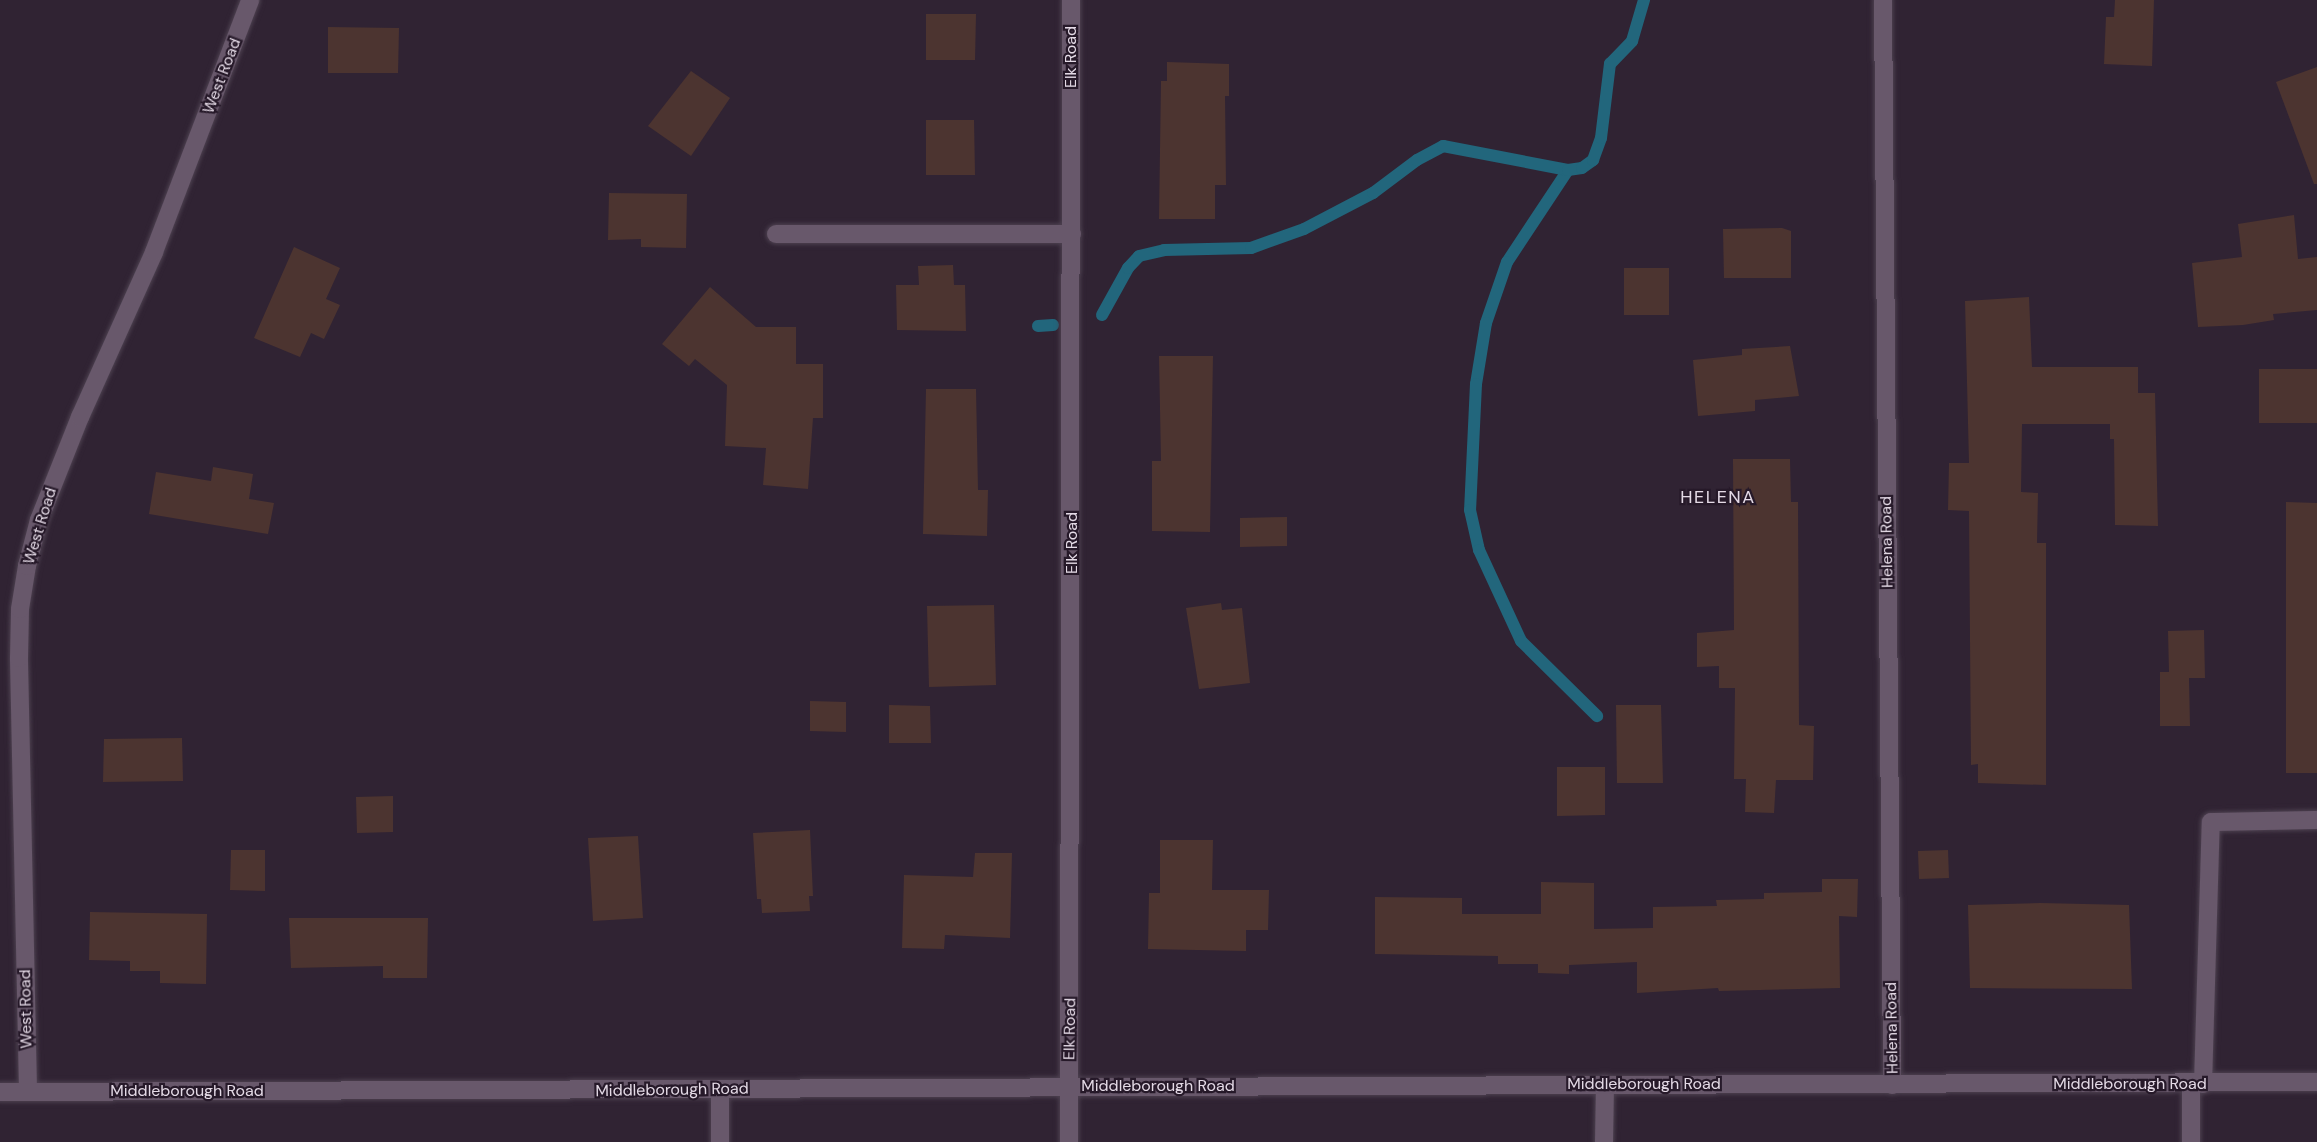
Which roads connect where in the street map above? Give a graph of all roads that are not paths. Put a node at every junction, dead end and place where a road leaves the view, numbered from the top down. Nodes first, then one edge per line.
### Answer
1 (250, 0) edge
2 (1071, 0) edge
3 (1883, 0) edge
4 (776, 234) dead end
5 (1072, 234) junction
6 (2317, 820) edge
7 (2317, 1082) edge
8 (1605, 1083) junction
9 (2197, 1083) junction
10 (1892, 1085) junction
11 (1070, 1087) junction
12 (720, 1089) junction
13 (28, 1090) junction
14 (0, 1092) edge
15 (720, 1142) edge
16 (1069, 1142) edge
17 (1604, 1142) edge
18 (2191, 1142) edge

1 - 13 street, West Road
2 - 5 street, Elk Road
3 - 10 street, Helena Road
4 - 5 street
5 - 11 street, Elk Road
6 - 9 street
7 - 9 street, Middleborough Road
8 - 10 street, Middleborough Road
8 - 11 street, Middleborough Road
8 - 17 street
9 - 10 street, Middleborough Road
9 - 18 street
11 - 12 street, Middleborough Road
11 - 16 street, Elk Road
12 - 13 street, Middleborough Road
12 - 15 street
13 - 14 street, Middleborough Road

